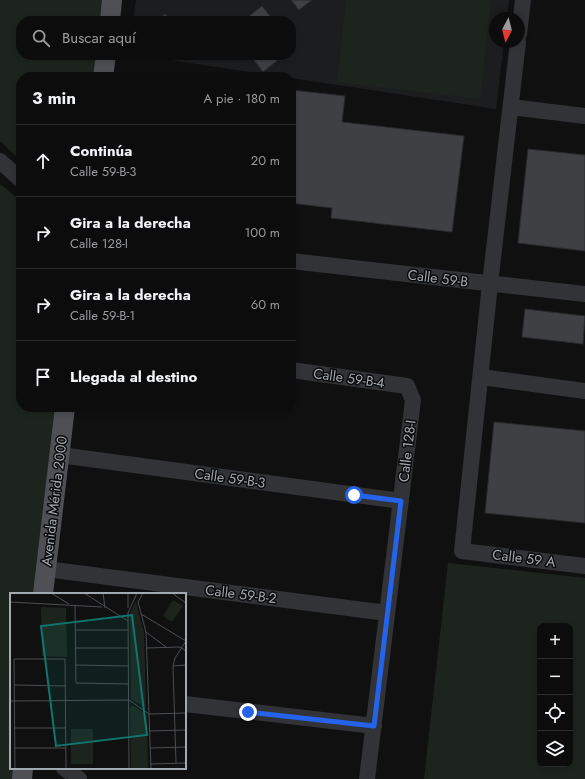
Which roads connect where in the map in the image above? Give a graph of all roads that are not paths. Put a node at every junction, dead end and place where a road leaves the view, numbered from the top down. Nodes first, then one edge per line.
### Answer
1 (112, 0) edge
2 (523, 0) edge
3 (522, 12) edge
4 (110, 16) edge
5 (517, 48) edge
6 (105, 60) edge
7 (104, 72) edge
8 (511, 107) junction
9 (585, 116) edge
10 (0, 161) edge
11 (16, 175) edge
12 (296, 262) edge
13 (490, 284) junction
14 (585, 294) edge
15 (296, 371) edge
16 (481, 377) junction
17 (407, 386) joint
18 (585, 391) edge
19 (64, 412) edge
20 (60, 455) junction
21 (401, 501) junction
22 (585, 566) edge
23 (46, 569) junction
24 (43, 593) edge
25 (387, 613) junction
26 (186, 704) edge
27 (374, 726) junction
28 (23, 769) edge
29 (65, 769) edge
30 (22, 779) edge
31 (79, 779) edge
32 (367, 779) edge

1 - 4 main road
2 - 3 street
5 - 8 street
6 - 7 main road
8 - 9 street
8 - 13 street
10 - 11 street
12 - 13 street, Calle 59-B
13 - 14 street, Calle 59-B
13 - 16 street
15 - 17 street, Calle 59-B-4
16 - 18 street
16 - 22 street, Calle 59 A
17 - 21 street, Calle 128-I
19 - 20 main road, Avenida Mérida 2000
20 - 21 street, Calle 59-B-3
20 - 23 main road, Avenida Mérida 2000
21 - 25 street, Calle 128-I
23 - 24 main road, Avenida Mérida 2000
23 - 25 street, Calle 59-B-2
25 - 27 street, Calle 128-I
26 - 27 street
27 - 32 street, Calle 128-I
28 - 30 main road
29 - 31 street

